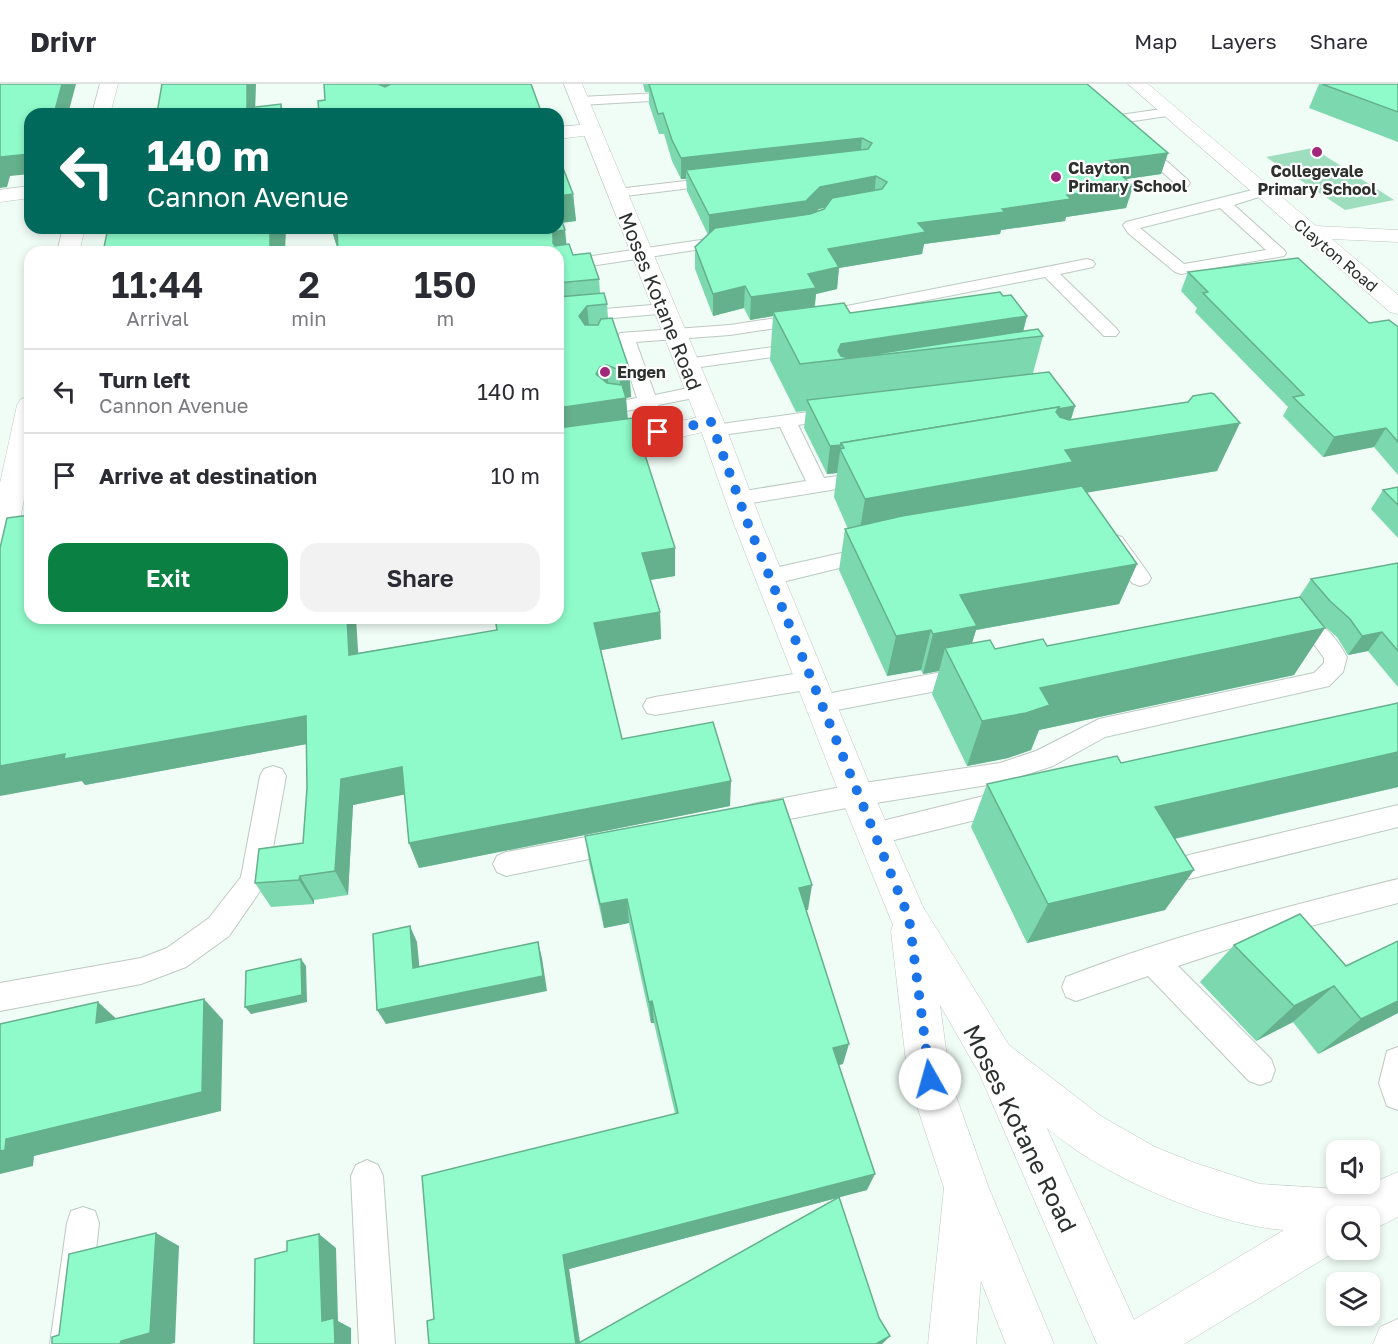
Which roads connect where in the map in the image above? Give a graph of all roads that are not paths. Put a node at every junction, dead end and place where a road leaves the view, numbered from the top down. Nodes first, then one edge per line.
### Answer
1 (109, 84) edge
2 (1137, 84) edge
3 (624, 86) dead end
4 (577, 92) edge
5 (103, 108) edge
6 (1169, 112) junction
7 (592, 130) junction
8 (564, 132) edge
9 (731, 180) edge
10 (1183, 183) dead end
11 (1260, 192) junction
12 (24, 193) edge
13 (617, 193) junction
14 (0, 196) edge
15 (1223, 203) junction
16 (1309, 232) junction
17 (1398, 236) edge
18 (747, 238) edge
19 (641, 254) junction
20 (1087, 264) dead end
21 (564, 265) edge
22 (1048, 271) junction
23 (1398, 307) edge
24 (663, 309) junction
25 (564, 317) edge
26 (1110, 332) dead end
27 (674, 334) junction
28 (626, 337) junction
29 (606, 339) edge
30 (820, 346) edge
31 (686, 364) junction
32 (698, 392) junction
33 (610, 402) edge
34 (648, 403) junction
35 (786, 420) junction
36 (712, 426) junction
37 (658, 432) junction
38 (24, 441) edge
39 (564, 446) edge
40 (818, 486) junction
41 (740, 501) junction
42 (1105, 527) edge
43 (8, 537) edge
44 (893, 548) edge
45 (770, 577) junction
46 (1140, 578) dead end
47 (1278, 619) edge
48 (986, 673) edge
49 (817, 692) junction
50 (655, 706) dead end
51 (273, 776) dead end
52 (857, 795) junction
53 (1032, 795) edge
54 (1398, 816) edge
55 (728, 820) edge
56 (874, 834) junction
57 (647, 836) edge
58 (506, 864) dead end
59 (1189, 867) edge
60 (1398, 891) edge
61 (909, 918) junction
62 (1152, 960) junction
63 (1076, 987) dead end
64 (0, 998) edge
65 (994, 1059) junction
66 (1398, 1062) edge
67 (1260, 1070) dead end
68 (1398, 1095) edge
69 (367, 1176) dead end
70 (966, 1188) junction
71 (1398, 1194) edge
72 (1373, 1206) edge
73 (1326, 1215) edge
74 (83, 1223) dead end
75 (1326, 1231) edge
76 (68, 1344) edge
77 (377, 1344) edge
78 (952, 1344) edge
79 (1030, 1344) edge
80 (1121, 1344) edge
81 (1139, 1344) edge

1 - 5 street
2 - 6 street, Clayton Road
3 - 4 lane
4 - 7 street, Moses Kotane Road
6 - 10 lane
6 - 11 street, Clayton Road
7 - 8 street
7 - 13 street, Moses Kotane Road
9 - 13 lane
11 - 15 lane
11 - 16 street, Clayton Road
12 - 14 street
13 - 19 street, Moses Kotane Road
15 - 15 lane
16 - 17 street
16 - 23 street, Clayton Road
18 - 19 lane
19 - 21 lane
19 - 24 street, Moses Kotane Road
20 - 22 lane
22 - 26 lane
22 - 27 lane
24 - 25 lane
24 - 27 street, Moses Kotane Road
27 - 28 lane
27 - 31 street, Moses Kotane Road
28 - 29 lane
28 - 34 lane
30 - 31 lane
31 - 32 street, Moses Kotane Road
32 - 34 lane
32 - 36 street, Moses Kotane Road
33 - 34 lane
34 - 37 lane
35 - 36 lane
35 - 36 lane
35 - 40 lane
36 - 37 street
36 - 41 street, Moses Kotane Road
37 - 39 street
38 - 43 street
40 - 41 lane
40 - 41 lane
41 - 45 street, Moses Kotane Road
42 - 46 lane
44 - 45 lane
45 - 49 street, Moses Kotane Road
47 - 52 lane
48 - 49 lane
49 - 50 lane
49 - 52 street, Moses Kotane Road
51 - 64 lane
52 - 55 lane
52 - 56 street, Moses Kotane Road
53 - 56 lane
54 - 59 lane
56 - 61 street, Moses Kotane Road
57 - 58 lane
60 - 62 lane
61 - 65 street, Moses Kotane Road
61 - 70 street, Moses Kotane Road
62 - 63 lane
62 - 67 lane
65 - 73 street
65 - 80 street, Moses Kotane Road
66 - 68 lane
69 - 77 lane
70 - 78 street
70 - 79 street, Moses Kotane Road
71 - 72 street
74 - 76 lane
75 - 81 street

